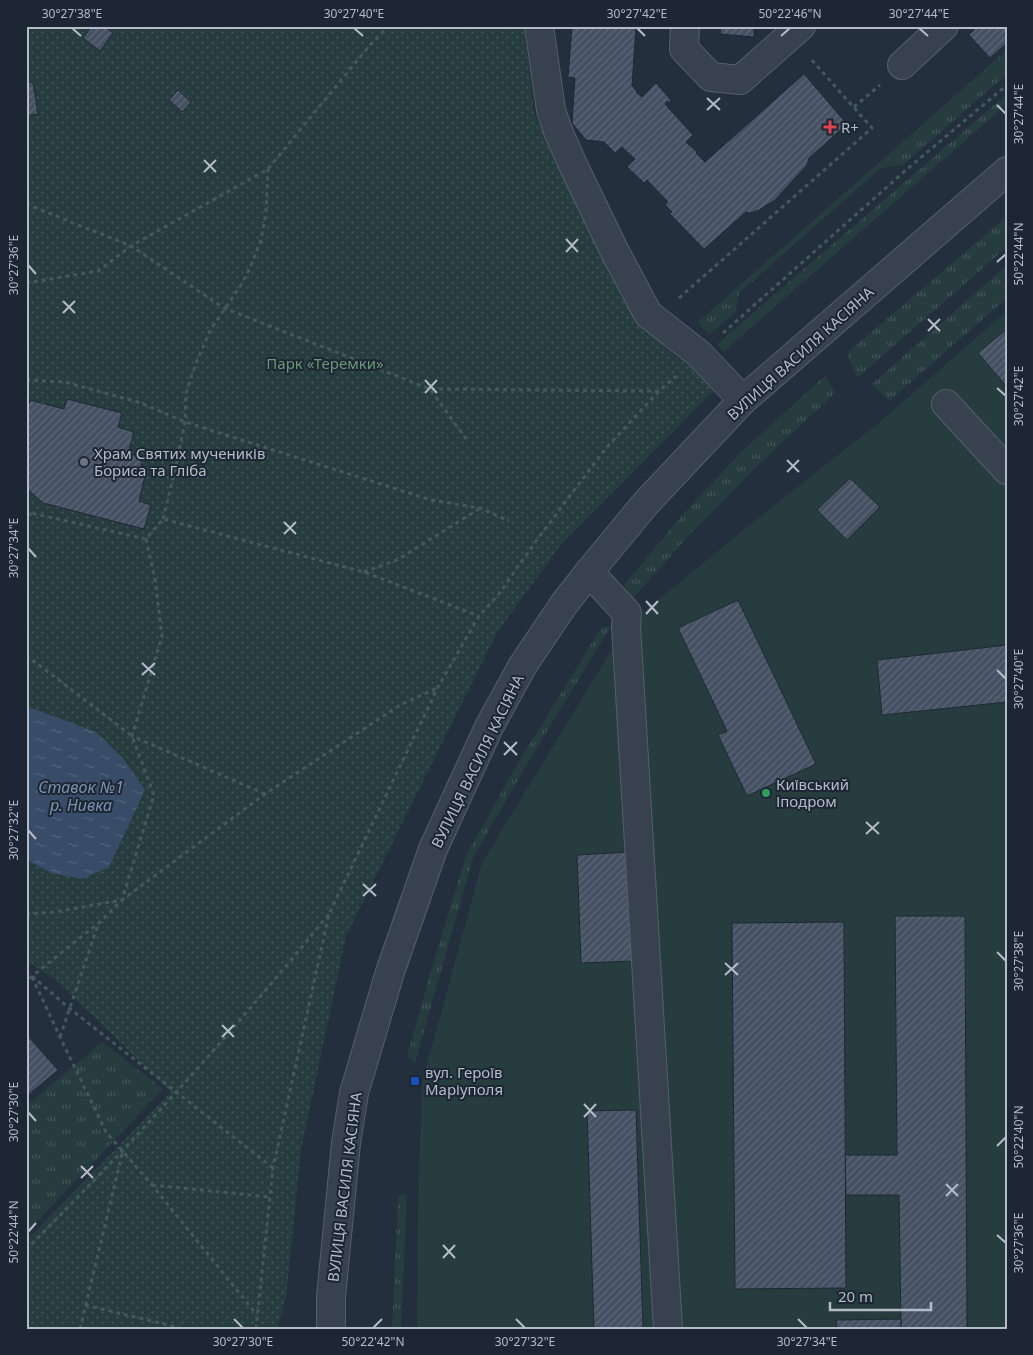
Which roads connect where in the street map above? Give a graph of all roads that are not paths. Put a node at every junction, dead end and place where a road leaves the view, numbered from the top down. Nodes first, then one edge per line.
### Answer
1 (539, 26) edge
2 (686, 26) edge
3 (944, 26) edge
4 (796, 31) edge
5 (902, 65) dead end
6 (1007, 171) edge
7 (743, 400) junction
8 (946, 404) dead end
9 (1007, 470) edge
10 (589, 572) junction
11 (331, 1297) junction
12 (316, 1329) edge
13 (331, 1329) edge
14 (668, 1329) edge

1 - 7 street
2 - 4 street
3 - 5 street
6 - 7 street, ВУЛИЦЯ ВАСИЛЯ КАСІЯНА
7 - 10 street, ВУЛИЦЯ ВАСИЛЯ КАСІЯНА
8 - 9 street
10 - 11 street, ВУЛИЦЯ ВАСИЛЯ КАСІЯНА
10 - 14 street
11 - 12 street, ВУЛИЦЯ ВАСИЛЯ КАСІЯНА
11 - 13 street, ВУЛИЦЯ ВАСИЛЯ КАСІЯНА

